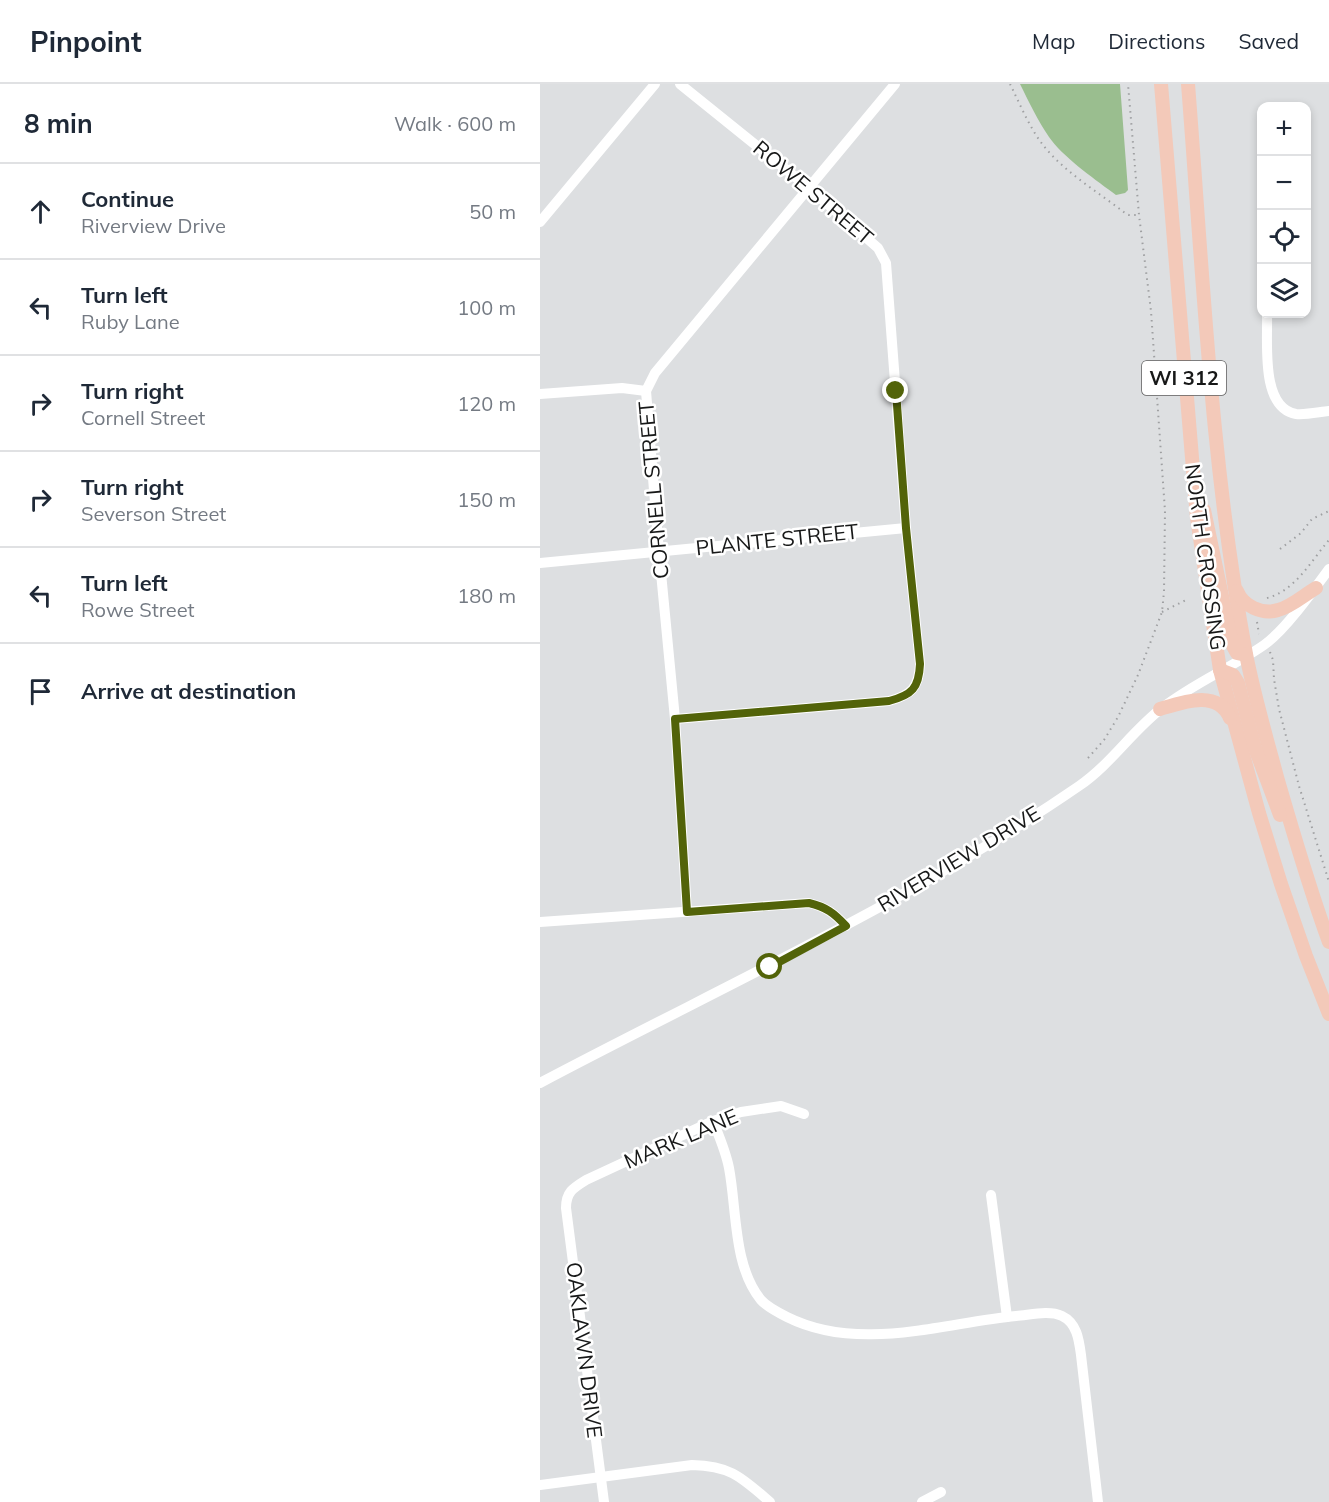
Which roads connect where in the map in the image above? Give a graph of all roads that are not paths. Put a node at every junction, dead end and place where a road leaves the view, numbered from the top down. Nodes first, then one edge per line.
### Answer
1 (655, 84) edge
2 (680, 84) edge
3 (895, 84) edge
4 (1161, 84) edge
5 (1188, 84) edge
6 (808, 188) junction
7 (540, 222) edge
8 (1268, 318) edge
9 (646, 391) junction
10 (540, 394) edge
11 (1329, 411) edge
12 (1190, 442) junction
13 (906, 528) junction
14 (658, 552) junction
15 (540, 563) edge
16 (1329, 569) edge
17 (1234, 583) junction
18 (1316, 588) junction
19 (1246, 655) junction
20 (1220, 670) junction
21 (1160, 709) junction
22 (675, 719) junction
23 (1238, 736) junction
24 (1304, 868) junction
25 (687, 912) junction
26 (540, 922) edge
27 (846, 926) junction
28 (1329, 942) edge
29 (1329, 1014) edge
30 (540, 1083) edge
31 (804, 1114) dead end
32 (713, 1121) junction
33 (991, 1195) dead end
34 (566, 1197) joint
35 (1007, 1317) junction
36 (601, 1476) junction
37 (540, 1485) edge
38 (941, 1492) dead end
39 (604, 1502) edge
40 (770, 1502) edge
41 (922, 1502) edge
42 (1098, 1502) edge

1 - 7 street
2 - 6 street, ROWE STREET
3 - 6 street, CORNELL STREET
4 - 12 main road, NORTH CROSSING / WI 312
5 - 17 main road, NORTH CROSSING / WI 312
6 - 9 street, CORNELL STREET
6 - 13 street, ROWE STREET
8 - 11 street
9 - 10 street
9 - 14 street, CORNELL STREET
12 - 19 main road
12 - 20 main road, NORTH CROSSING / WI 312
13 - 14 street, PLANTE STREET
13 - 22 street, ROWE STREET
14 - 15 street, PLANTE STREET
14 - 22 street, CORNELL STREET
16 - 18 street, RIVERVIEW DRIVE
17 - 18 main road
17 - 19 main road, NORTH CROSSING / WI 312
18 - 19 street, RIVERVIEW DRIVE
19 - 20 street, RIVERVIEW DRIVE
19 - 24 main road, NORTH CROSSING / WI 312
20 - 21 street, RIVERVIEW DRIVE
20 - 23 main road, NORTH CROSSING / WI 312
20 - 24 main road
21 - 23 main road
21 - 27 street, RIVERVIEW DRIVE
22 - 25 street, CORNELL STREET
23 - 29 main road, NORTH CROSSING / WI 312
24 - 28 main road, NORTH CROSSING / WI 312
25 - 26 street
25 - 27 street
27 - 30 street, RIVERVIEW DRIVE
31 - 32 street, MARK LANE
32 - 34 street, MARK LANE
32 - 35 street
33 - 35 street
34 - 36 street, OAKLAWN DRIVE
35 - 42 street
36 - 37 street
36 - 39 street, OAKLAWN DRIVE
36 - 40 street
38 - 41 street

